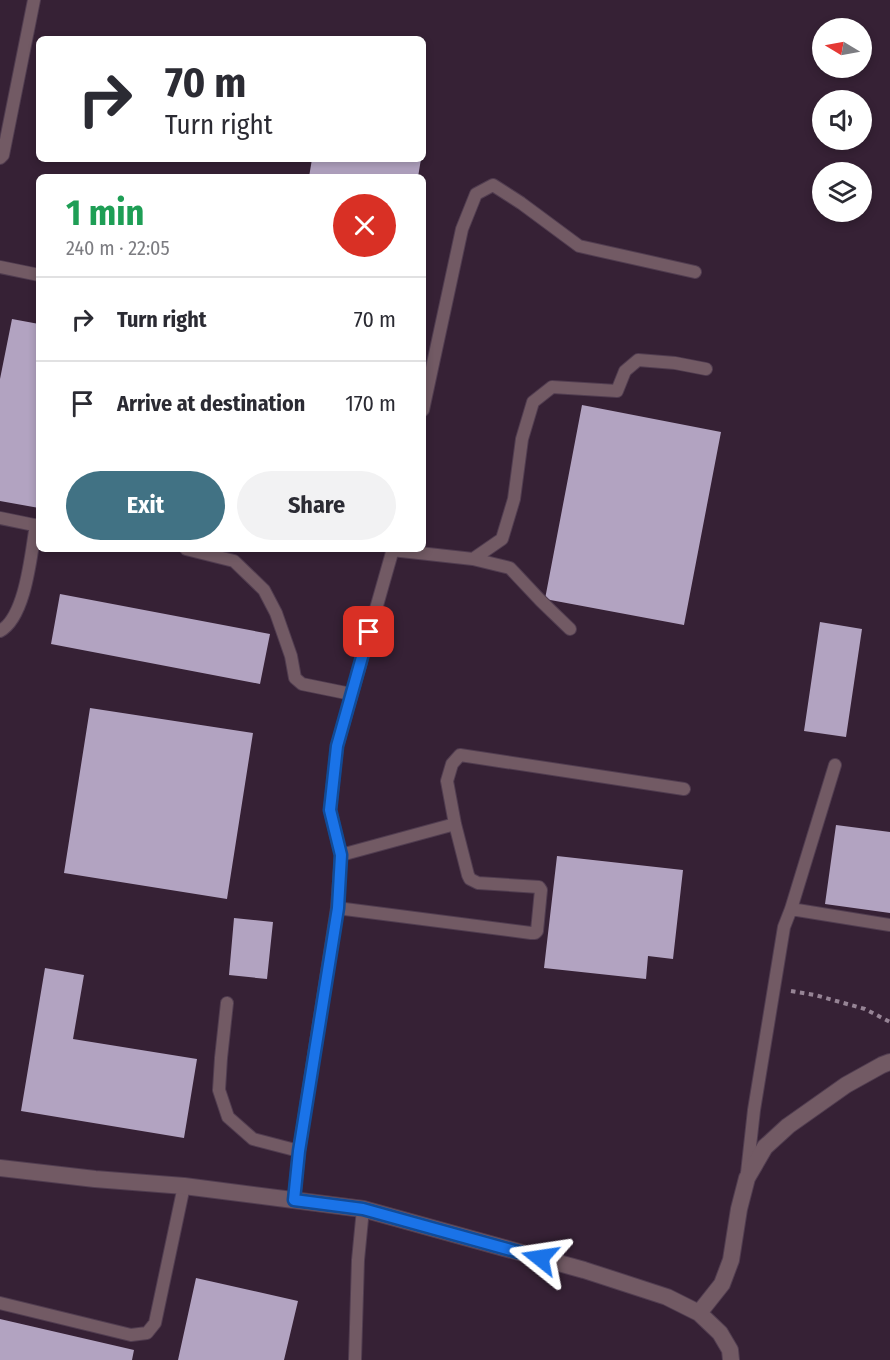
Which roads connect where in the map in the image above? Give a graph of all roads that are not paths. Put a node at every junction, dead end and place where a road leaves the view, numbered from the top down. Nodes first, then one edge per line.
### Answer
1 (34, 0) edge
2 (0, 158) edge
3 (0, 267) edge
4 (695, 272) dead end
5 (36, 274) edge
6 (706, 369) dead end
7 (426, 396) edge
8 (0, 518) edge
9 (36, 525) edge
10 (36, 534) edge
11 (198, 552) edge
12 (392, 552) edge
13 (411, 552) edge
14 (472, 559) junction
15 (570, 629) dead end
16 (0, 631) edge
17 (351, 694) junction
18 (836, 765) dead end
19 (684, 789) dead end
20 (455, 824) junction
21 (341, 855) junction
22 (338, 908) junction
23 (791, 909) junction
24 (890, 925) edge
25 (227, 1003) dead end
26 (890, 1062) edge
27 (299, 1151) junction
28 (0, 1168) edge
29 (747, 1178) junction
30 (184, 1186) junction
31 (294, 1200) junction
32 (363, 1209) junction
33 (0, 1303) edge
34 (699, 1313) junction
35 (355, 1360) edge
36 (731, 1360) edge

1 - 2 lane
3 - 5 lane
4 - 7 lane
6 - 14 lane
8 - 9 lane
10 - 16 lane
11 - 17 lane
12 - 17 lane
13 - 14 lane
14 - 15 lane
17 - 21 lane
18 - 23 lane
19 - 20 lane
20 - 21 lane
20 - 22 lane
21 - 22 lane
22 - 27 lane
23 - 24 lane
23 - 29 lane
25 - 27 lane
26 - 29 street
27 - 31 lane
28 - 30 street
29 - 34 street
30 - 31 street
30 - 33 lane
31 - 32 street
32 - 34 street
32 - 35 lane
34 - 36 street

